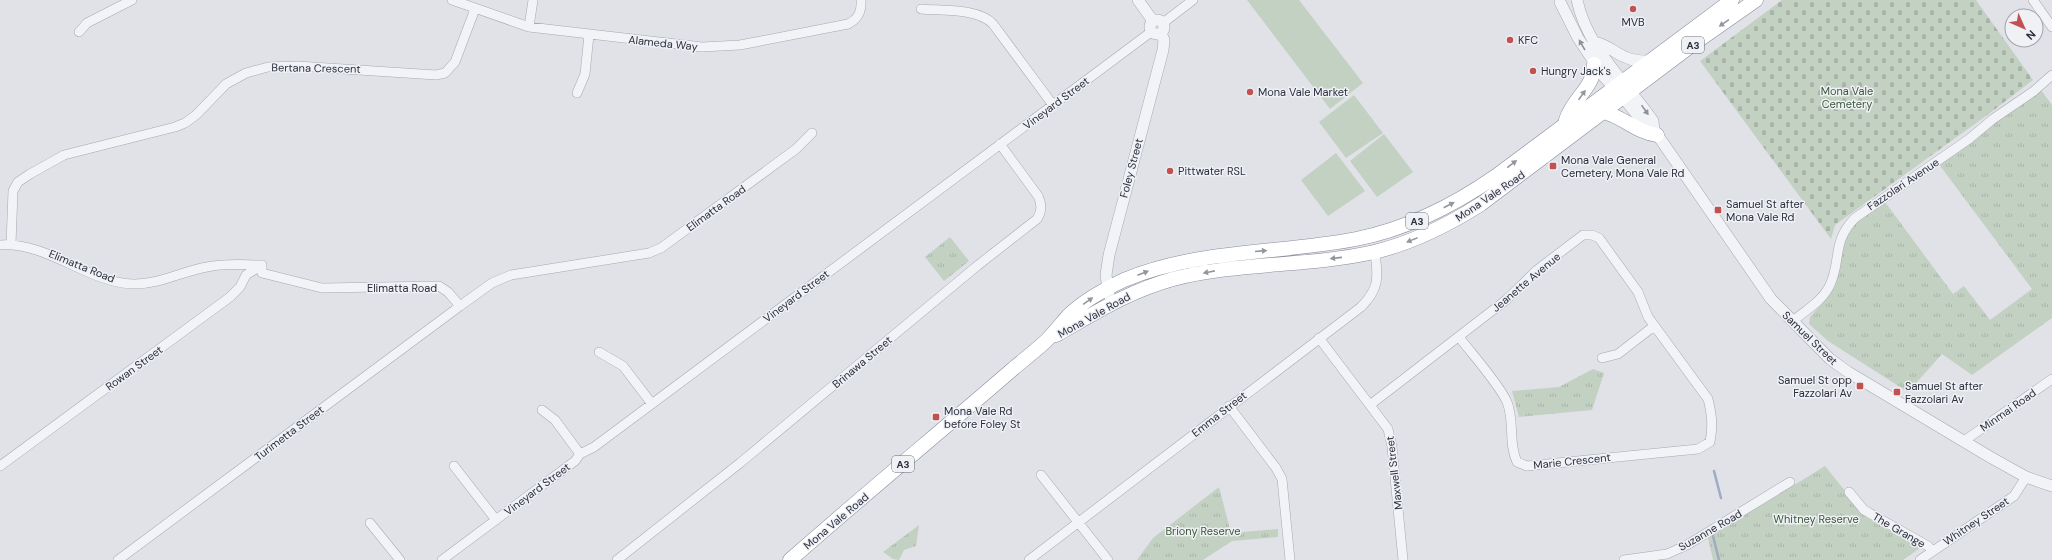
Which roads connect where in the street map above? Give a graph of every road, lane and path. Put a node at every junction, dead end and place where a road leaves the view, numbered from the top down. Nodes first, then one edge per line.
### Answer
1 (132, 0) edge
2 (452, 0) edge
3 (533, 0) edge
4 (861, 0) edge
5 (1138, 0) edge
6 (1193, 0) edge
7 (1572, 0) edge
8 (1577, 0) edge
9 (1732, 0) edge
10 (1756, 0) edge
11 (2033, 0) edge
12 (1558, 1) edge
13 (475, 9) junction
14 (920, 10) dead end
15 (529, 27) junction
16 (1157, 27) junction
17 (2052, 27) edge
18 (79, 32) dead end
19 (589, 35) junction
20 (1593, 42) junction
21 (1648, 61) junction
22 (1594, 64) junction
23 (2052, 75) edge
24 (1622, 89) junction
25 (577, 93) dead end
26 (1053, 105) junction
27 (1604, 112) junction
28 (1564, 125) junction
29 (812, 133) dead end
30 (1656, 133) junction
31 (1000, 144) junction
32 (1422, 218) junction
33 (1347, 240) junction
34 (11, 244) junction
35 (0, 245) edge
36 (1375, 252) junction
37 (262, 265) junction
38 (1108, 289) junction
39 (1110, 303) junction
40 (460, 306) junction
41 (1793, 321) junction
42 (1654, 326) junction
43 (1459, 337) junction
44 (1319, 338) junction
45 (1046, 341) junction
46 (599, 352) dead end
47 (1602, 358) dead end
48 (2052, 379) edge
49 (652, 404) junction
50 (1370, 405) junction
51 (1229, 406) junction
52 (542, 410) dead end
53 (1964, 441) junction
54 (1698, 449) joint
55 (580, 454) junction
56 (0, 466) edge
57 (454, 466) dead end
58 (1041, 475) dead end
59 (2026, 477) junction
60 (1790, 482) dead end
61 (2052, 486) edge
62 (1848, 492) dead end
63 (496, 520) junction
64 (370, 522) dead end
65 (1079, 522) junction
66 (1932, 551) junction
67 (118, 560) edge
68 (400, 560) edge
69 (442, 560) edge
70 (617, 560) edge
71 (790, 560) edge
72 (1029, 560) edge
73 (1108, 560) edge
74 (1290, 560) edge
75 (1403, 560) edge
76 (1624, 560) edge
77 (1920, 560) edge

1 - 18 street
2 - 13 street, Alameda Way
3 - 15 street
4 - 19 street, Alameda Way
5 - 16 street
6 - 16 street, Vineyard Street
7 - 12 street
8 - 20 street
9 - 21 highway, Mona Vale Road / A3
10 -> 24 highway, Mona Vale Road / A3
11 - 17 street
22 -> 12 street
13 - 15 street, Alameda Way
13 - 34 street, Bertana Crescent
14 - 26 street
15 - 19 street, Alameda Way
16 - 26 street, Vineyard Street
16 - 38 street, Foley Street
19 - 25 street
20 - 21 street
20 - 24 street
21 - 24 highway, Mona Vale Road / A3
22 - 24 street
28 -> 22 highway
23 - 41 street, Fazzolari Avenue
24 - 27 highway, Mona Vale Road / A3
24 - 28 highway, Mona Vale Road / A3
24 - 30 street, Samuel Street
26 - 31 street, Vineyard Street
27 - 30 highway
27 -> 36 highway, Mona Vale Road / A3
32 -> 28 highway, Mona Vale Road / A3
29 - 40 street, Elimatta Road
30 - 41 street, Samuel Street
31 - 49 street, Vineyard Street
31 - 70 street, Brinawa Street
32 - 33 highway, Mona Vale Road / A3
32 - 36 highway
33 - 36 highway
38 -> 33 highway, Mona Vale Road / A3
34 - 35 street, Elimatta Road
34 - 37 street, Elimatta Road
36 -> 39 highway, Mona Vale Road / A3
36 - 44 street, Emma Street
37 - 40 street, Elimatta Road
37 - 56 street, Rowan Street
38 - 39 street, Foley Street
45 -> 38 highway, Mona Vale Road / A3
39 - 45 highway, Mona Vale Road / A3
40 - 67 street, Turimetta Street
41 - 53 street, Samuel Street
42 - 43 street, Jeanette Avenue
42 - 47 street
42 - 54 street, Jeanette Avenue
43 - 50 street, Jeanette Avenue
43 - 54 street, Marie Crescent
44 - 50 street, Maxwell Street
44 - 51 street, Emma Street
45 - 71 highway, Mona Vale Road / A3
46 - 49 street
48 - 53 street, Minmai Road
49 - 55 street, Vineyard Street
50 - 75 street, Maxwell Street
51 - 65 street, Emma Street
51 - 74 street
52 - 55 street
53 - 59 street, Samuel Street
55 - 63 street, Vineyard Street
57 - 63 street
58 - 65 street
59 - 61 street, Samuel Street
59 - 66 street, Whitney Street
60 - 76 street, Suzanne Road
62 - 66 street, The Grange
63 - 69 street, Vineyard Street
64 - 68 street
65 - 72 street, Emma Street
65 - 73 street
66 - 77 street, Whitney Street

